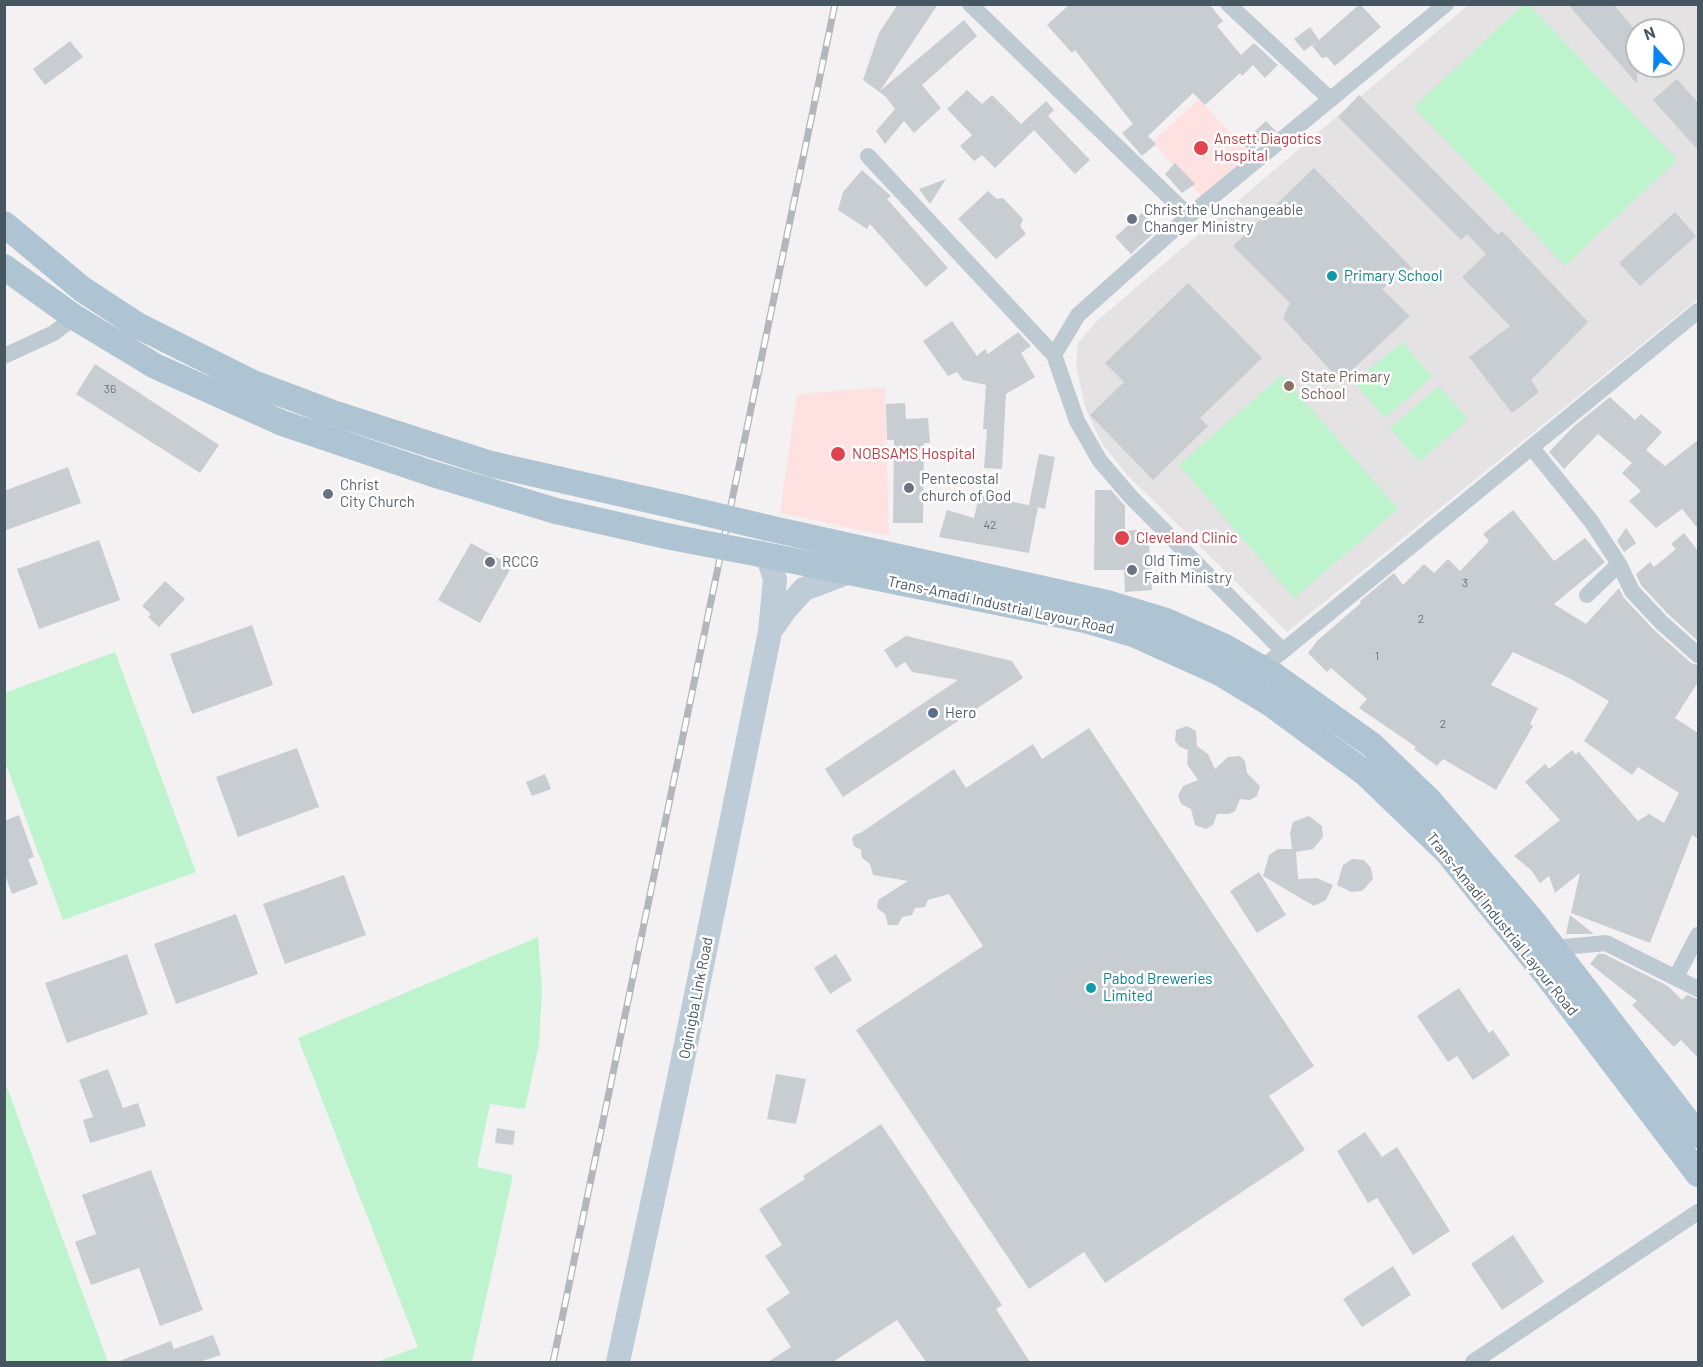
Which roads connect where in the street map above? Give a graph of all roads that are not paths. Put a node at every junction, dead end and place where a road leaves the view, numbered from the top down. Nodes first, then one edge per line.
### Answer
1 (970, 4) edge
2 (1228, 4) edge
3 (1446, 4) edge
4 (1329, 98) junction
5 (868, 156) dead end
6 (1189, 216) junction
7 (4, 224) edge
8 (4, 267) edge
9 (1698, 311) edge
10 (74, 316) junction
11 (1054, 355) junction
12 (4, 356) edge
13 (1532, 448) junction
14 (763, 554) junction
15 (1619, 564) junction
16 (849, 572) junction
17 (1587, 595) dead end
18 (770, 632) junction
19 (1283, 651) junction
20 (1698, 655) edge
21 (1262, 668) junction
22 (1698, 935) edge
23 (1554, 948) junction
24 (1676, 977) junction
25 (1698, 989) edge
26 (1698, 1135) edge
27 (1698, 1174) edge
28 (1698, 1212) edge
29 (618, 1362) edge
30 (1473, 1362) edge

1 - 6 street
2 - 4 street
3 - 4 street
4 - 6 street
5 - 11 street
6 - 11 street
7 - 21 main road, Trans-Amadi Industrial Layour Road, bridge
8 - 10 main road, Trans-Amadi Industrial Layour Road
9 - 13 street
10 - 12 street
10 - 14 main road, Trans-Amadi Industrial Layour Road, bridge
11 - 19 street
13 - 15 street
13 - 19 street
14 - 16 main road, Trans-Amadi Industrial Layour Road
14 - 18 street, Oginigba Link Road
15 - 17 street
15 - 20 street
16 - 18 street
16 - 27 main road, Trans-Amadi Industrial Layour Road
18 - 29 street, Oginigba Link Road
19 - 21 street
21 - 23 main road, Trans-Amadi Industrial Layour Road
22 - 24 street
23 - 24 street
23 - 26 main road, Trans-Amadi Industrial Layour Road
24 - 25 street
28 - 30 street

